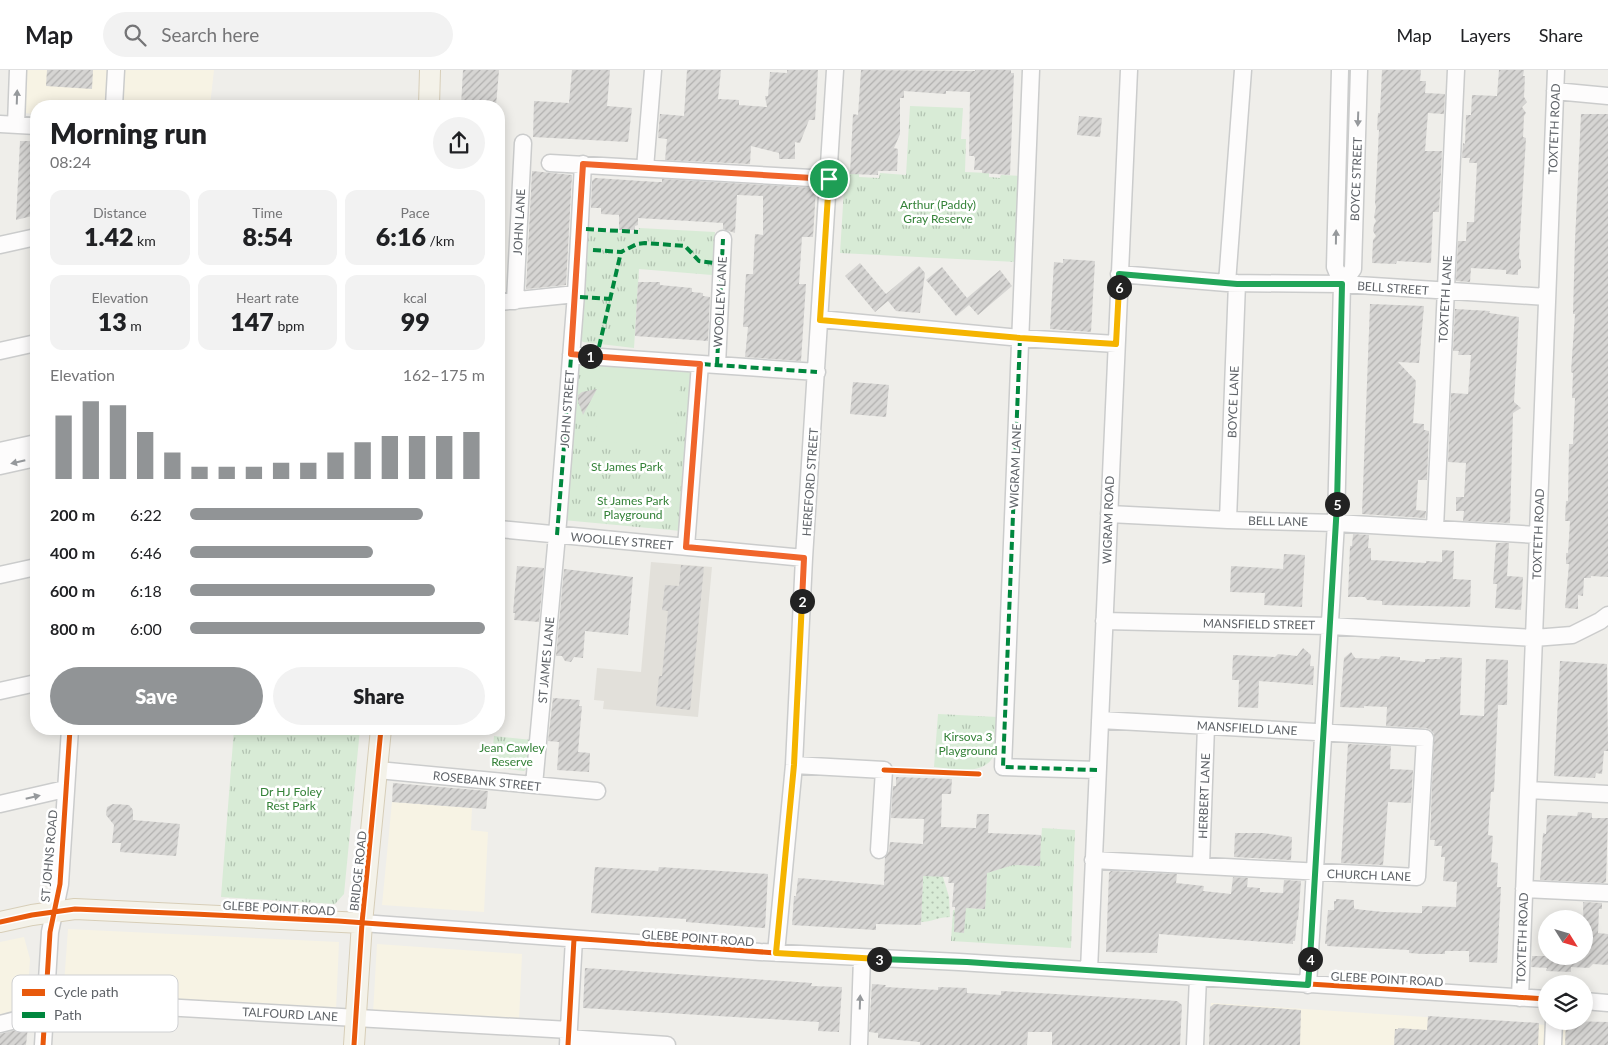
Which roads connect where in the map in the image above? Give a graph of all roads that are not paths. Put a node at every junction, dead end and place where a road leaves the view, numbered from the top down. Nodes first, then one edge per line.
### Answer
1 (18, 70) edge
2 (116, 70) edge
3 (430, 70) edge
4 (654, 70) edge
5 (836, 70) edge
6 (1031, 70) edge
7 (1129, 70) edge
8 (1243, 70) edge
9 (1340, 70) edge
10 (1359, 70) edge
11 (1456, 70) edge
12 (1556, 70) edge
13 (1555, 91) junction
14 (1608, 96) edge
15 (114, 100) edge
16 (429, 100) edge
17 (8, 124) edge
18 (30, 126) edge
19 (523, 143) dead end
20 (550, 162) dead end
21 (583, 164) junction
22 (645, 168) junction
23 (829, 179) junction
24 (30, 238) edge
25 (723, 240) dead end
26 (0, 245) edge
27 (1119, 274) junction
28 (1232, 283) junction
29 (1342, 284) junction
30 (1446, 291) junction
31 (576, 294) junction
32 (1547, 298) junction
33 (507, 301) edge
34 (820, 320) junction
35 (1020, 338) junction
36 (30, 344) edge
37 (1116, 344) junction
38 (0, 351) edge
39 (571, 354) junction
40 (700, 364) junction
41 (717, 365) junction
42 (817, 372) junction
43 (30, 444) edge
44 (0, 451) edge
45 (30, 459) edge
46 (0, 466) edge
47 (1109, 514) junction
48 (1228, 520) junction
49 (1336, 523) junction
50 (1435, 528) junction
51 (505, 530) edge
52 (558, 534) junction
53 (1538, 535) junction
54 (686, 547) junction
55 (804, 558) junction
56 (30, 568) edge
57 (0, 575) edge
58 (1608, 615) edge
59 (1104, 621) junction
60 (1330, 626) junction
61 (1534, 638) junction
62 (30, 684) edge
63 (0, 691) edge
64 (1100, 720) junction
65 (1206, 726) junction
66 (1324, 732) junction
67 (70, 735) edge
68 (381, 735) edge
69 (1425, 738) joint
70 (794, 765) junction
71 (378, 770) junction
72 (1097, 770) junction
73 (534, 785) junction
74 (65, 789) junction
75 (1528, 790) junction
76 (597, 792) dead end
77 (1608, 794) edge
78 (0, 804) edge
79 (879, 850) dead end
80 (1094, 860) junction
81 (1201, 866) junction
82 (1315, 873) junction
83 (1524, 888) junction
84 (1608, 893) edge
85 (54, 911) junction
86 (0, 922) edge
87 (362, 923) junction
88 (574, 939) junction
89 (776, 953) junction
90 (862, 958) junction
91 (1089, 970) junction
92 (47, 975) edge
93 (1198, 978) junction
94 (1308, 985) junction
95 (1520, 998) junction
96 (1538, 999) edge
97 (1593, 1002) edge
98 (1608, 1003) edge
99 (178, 1008) edge
100 (356, 1018) junction
101 (1554, 1030) edge
102 (43, 1032) edge
103 (568, 1038) edge
104 (43, 1045) edge
105 (354, 1045) edge
106 (667, 1045) edge
107 (859, 1045) edge
108 (1195, 1045) edge
109 (1553, 1045) edge

17 -> 1 street
2 - 15 street
3 - 16 main road
4 - 22 street
5 - 23 street, HEREFORD STREET
6 - 35 street, WIGRAM LANE
7 - 27 street, WIGRAM ROAD
8 - 28 street, BOYCE LANE
29 -> 9 street, BOYCE STREET
10 -> 29 street, BOYCE STREET
11 - 30 street, TOXTETH LANE
12 - 13 street, TOXTETH ROAD
13 - 14 street
13 - 32 street, TOXTETH ROAD
17 - 18 street
19 - 33 street, JOHN LANE
20 - 21 street
21 - 22 street
21 - 31 street, JOHN STREET
22 - 23 street
23 - 34 street, HEREFORD STREET
24 - 26 street
25 - 41 street, WOOLLEY LANE
27 - 28 street, BELL STREET
27 - 37 street, WIGRAM ROAD
28 - 29 street, BELL STREET
28 - 48 street, BOYCE LANE
29 - 30 street, BELL STREET
29 - 49 street, BOYCE STREET
30 - 32 street, BELL STREET
30 - 50 street, TOXTETH LANE
31 - 33 street
31 - 39 street, JOHN STREET
32 - 53 street, TOXTETH ROAD
34 - 35 street
34 - 42 street, HEREFORD STREET
35 - 37 street
35 - 72 street, WIGRAM LANE
36 - 38 street
37 - 47 street, WIGRAM ROAD
39 - 40 street
39 - 52 street, JOHN STREET
40 - 41 street
40 - 54 street
41 - 42 street
42 - 55 street, HEREFORD STREET
43 - 44 street
45 -> 46 street
47 - 48 street, BELL LANE
47 - 59 street, WIGRAM ROAD
48 - 49 street, BELL LANE
49 - 50 street, BELL LANE
49 - 60 street, BOYCE STREET
50 - 53 street, BELL LANE
51 - 52 street, WOOLLEY STREET
52 - 54 street, WOOLLEY STREET
52 - 73 street, ST JAMES LANE
53 - 61 street, TOXTETH ROAD
54 - 55 street, WOOLLEY STREET
55 - 70 street, HEREFORD STREET
56 - 57 street
58 - 61 street, MANSFIELD STREET
59 - 60 street, MANSFIELD STREET
59 - 64 street, WIGRAM ROAD
60 - 61 street, MANSFIELD STREET
60 - 66 street, BOYCE STREET
61 - 75 street, TOXTETH ROAD
62 - 63 street
64 - 65 street, MANSFIELD LANE
64 - 72 street, WIGRAM ROAD
65 - 66 street, MANSFIELD LANE
65 - 81 street, HERBERT LANE
66 - 69 street, MANSFIELD LANE
66 - 82 street, BOYCE STREET
67 - 74 street, ST JOHNS ROAD
68 - 71 main road, BRIDGE ROAD
69 - 82 street, CHURCH LANE
70 - 79 street
70 - 89 street, HEREFORD STREET
71 - 73 street, ROSEBANK STREET
71 - 87 main road, BRIDGE ROAD
72 - 80 street, WIGRAM ROAD
73 - 76 street, ROSEBANK STREET
78 -> 74 street
74 - 85 street, ST JOHNS ROAD
75 - 77 street
75 - 83 street, TOXTETH ROAD
80 - 81 street, CHURCH LANE
80 - 91 street, WIGRAM ROAD
81 - 82 street, CHURCH LANE
82 - 94 street, BOYCE STREET
83 - 84 street
83 - 95 street, TOXTETH ROAD
85 - 86 main road, GLEBE POINT ROAD
85 - 87 main road, GLEBE POINT ROAD
85 - 92 street, ST JOHNS ROAD
87 - 88 street, GLEBE POINT ROAD
87 - 100 main road, BRIDGE ROAD
88 - 89 street, GLEBE POINT ROAD
88 - 103 street
89 - 90 street, GLEBE POINT ROAD
90 - 91 street, GLEBE POINT ROAD
107 -> 90 street
91 - 93 street, GLEBE POINT ROAD
93 - 94 street, GLEBE POINT ROAD
93 - 108 street
94 - 95 street, GLEBE POINT ROAD
95 - 96 street, GLEBE POINT ROAD
97 - 98 street
99 - 100 street, TALFOURD LANE
100 - 103 street, TALFOURD LANE
100 - 105 main road, BRIDGE ROAD
101 - 109 street
102 - 104 street, ST JOHNS ROAD
103 - 106 street, TALFOURD LANE

